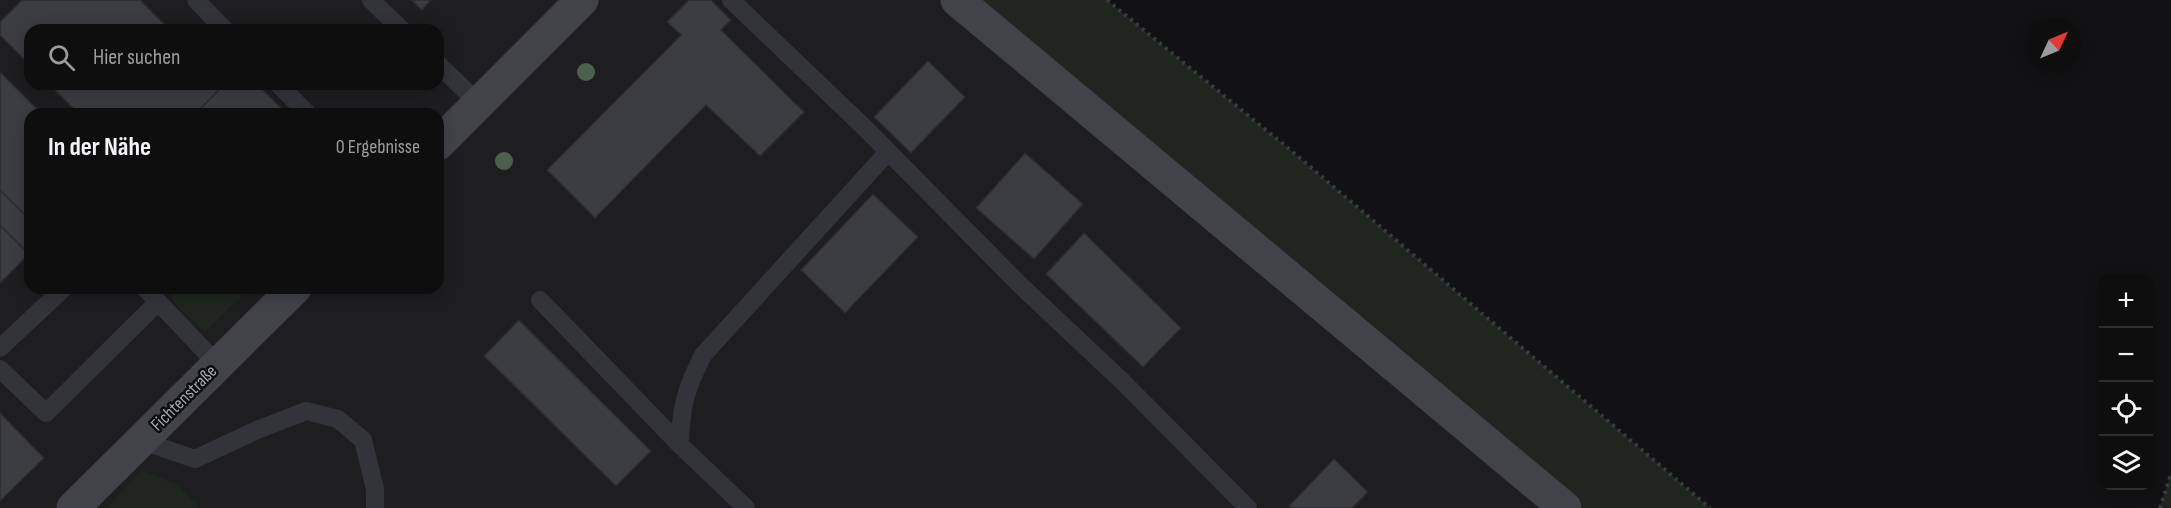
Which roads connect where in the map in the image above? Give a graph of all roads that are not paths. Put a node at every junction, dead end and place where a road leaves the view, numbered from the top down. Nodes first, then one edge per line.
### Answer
1 (196, 0) edge
2 (371, 0) edge
3 (582, 0) edge
4 (731, 0) edge
5 (957, 0) edge
6 (219, 24) edge
7 (396, 24) edge
8 (444, 70) edge
9 (284, 90) edge
10 (478, 103) junction
11 (302, 108) edge
12 (444, 138) edge
13 (888, 152) junction
14 (58, 294) edge
15 (151, 294) edge
16 (289, 294) edge
17 (540, 300) dead end
18 (158, 302) junction
19 (0, 348) edge
20 (218, 365) junction
21 (0, 369) edge
22 (142, 441) junction
23 (680, 446) junction
24 (73, 508) edge
25 (375, 508) edge
26 (746, 508) edge
27 (1248, 508) edge
28 (1565, 508) edge

1 - 6 lane
2 - 7 lane
3 - 10 street
4 - 13 lane
5 - 28 street
8 - 10 lane
9 - 11 lane
10 - 12 street
13 - 23 lane
13 - 27 lane
14 - 19 lane
15 - 18 lane
16 - 20 street, Fichtenstraße
17 - 23 lane
18 - 20 lane
18 - 21 lane
20 - 22 street, Fichtenstraße
22 - 24 street, Fichtenstraße
22 - 25 lane
23 - 26 lane

